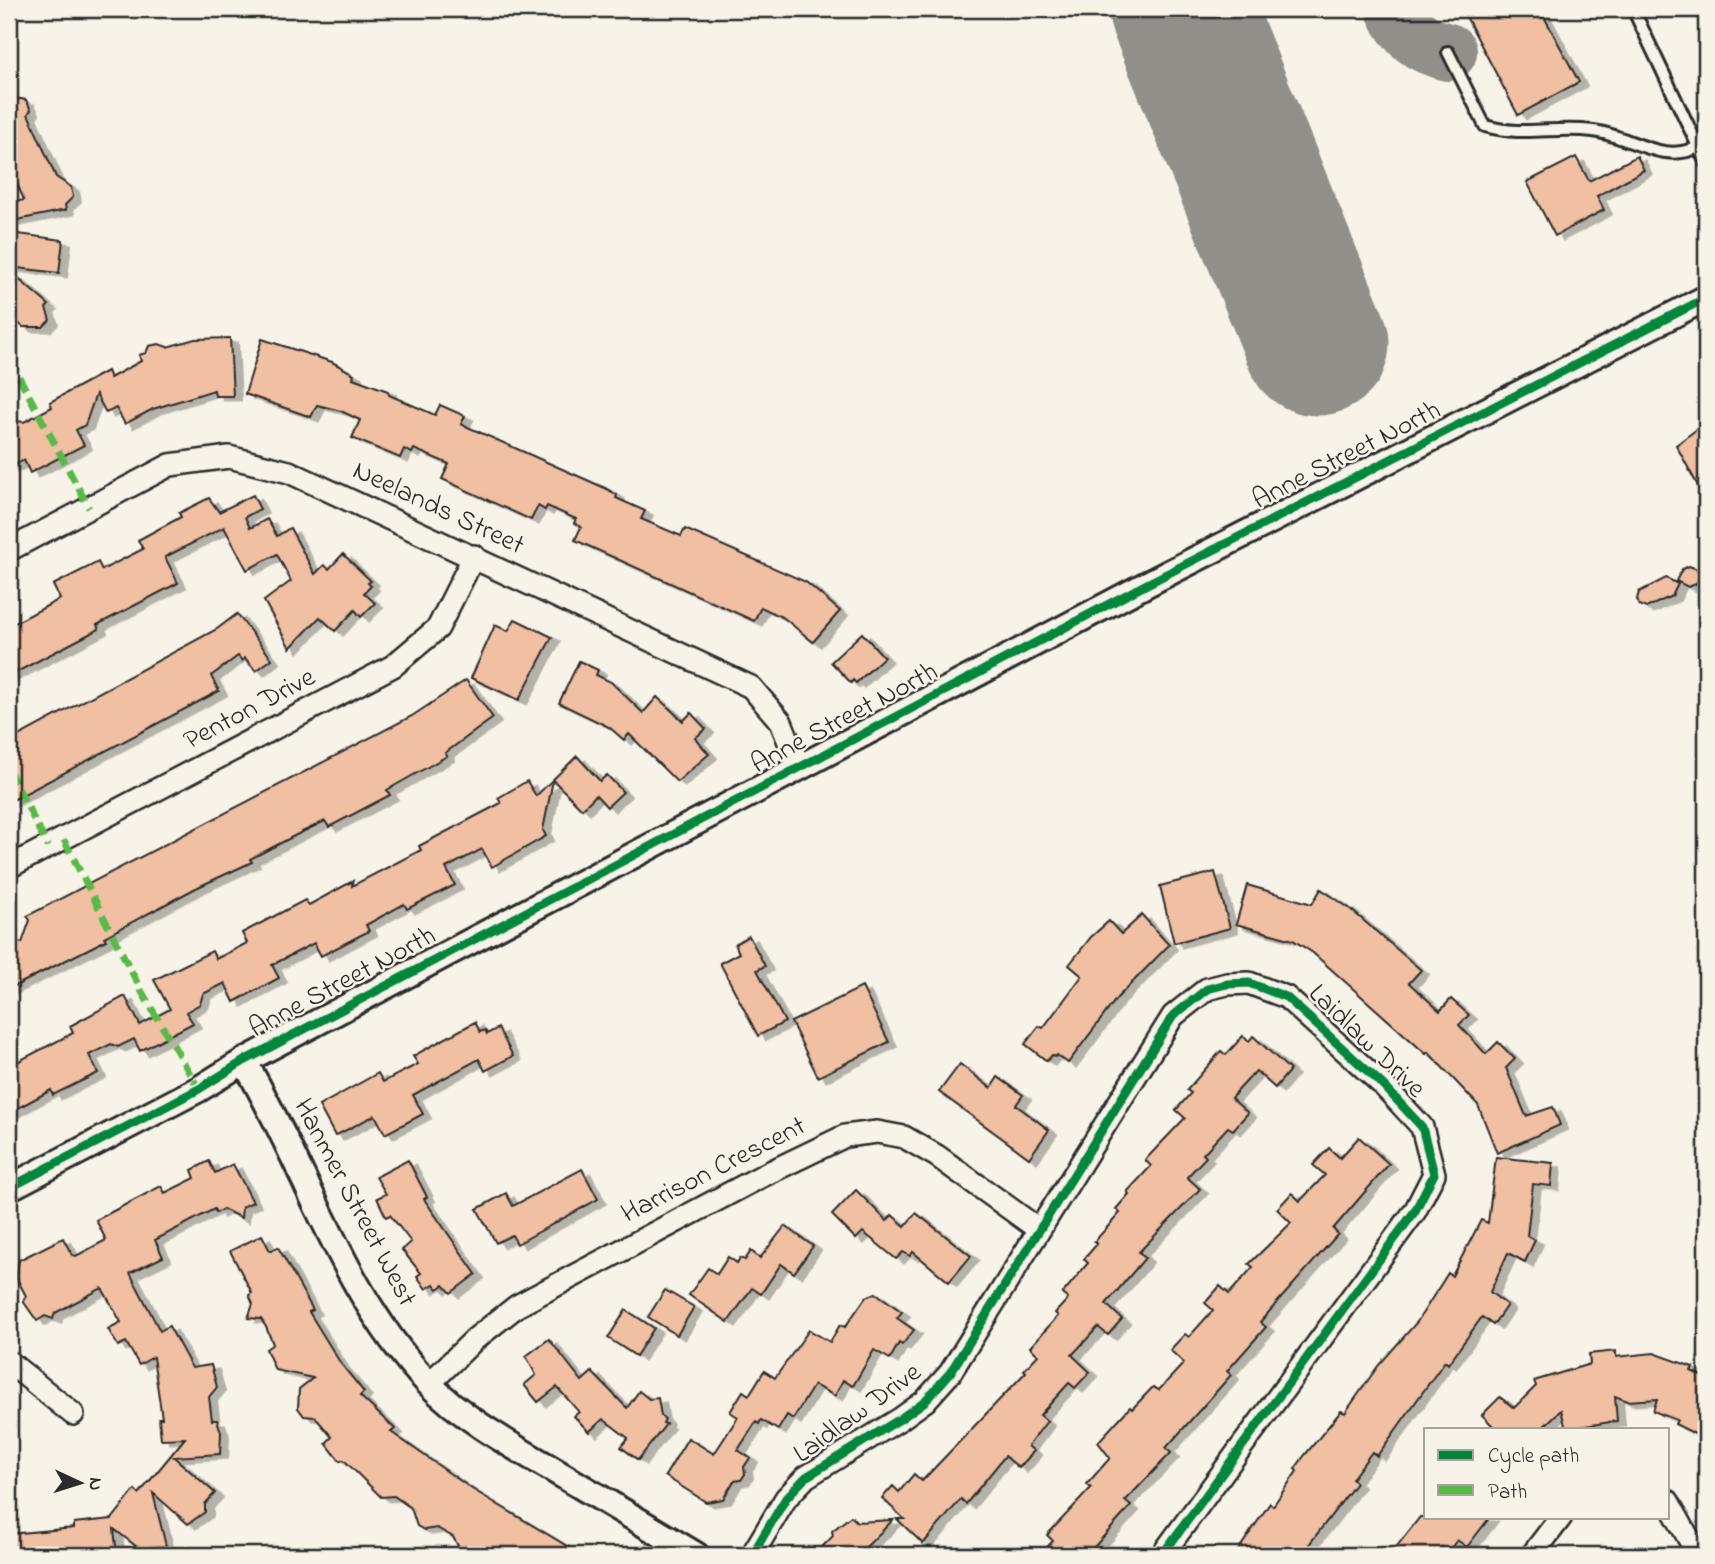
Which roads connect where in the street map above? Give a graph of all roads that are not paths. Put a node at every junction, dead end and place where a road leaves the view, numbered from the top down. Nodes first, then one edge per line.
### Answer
1 (1633, 9) edge
2 (1448, 52) dead end
3 (1698, 147) junction
4 (1706, 163) edge
5 (1706, 298) edge
6 (9, 550) edge
7 (474, 556) junction
8 (800, 769) junction
9 (9, 867) edge
10 (243, 1060) junction
11 (9, 1188) edge
12 (1038, 1229) junction
13 (9, 1362) edge
14 (429, 1384) junction
15 (73, 1414) dead end
16 (1670, 1505) edge
17 (1560, 1518) edge
18 (696, 1555) edge
19 (752, 1555) edge
20 (1163, 1555) edge
21 (1532, 1555) edge
22 (1698, 1555) edge

1 - 3 lane
2 - 3 lane
3 - 4 lane
5 - 8 street, Anne Street North
6 - 7 street, Neelands Street
7 - 8 street, Neelands Street
7 - 9 street, Penton Drive
8 - 10 street, Anne Street North
10 - 11 street, Anne Street North
10 - 14 street, Hanmer Street West
12 - 14 street, Harrison Crescent
12 - 19 street, Laidlaw Drive
12 - 20 street, Laidlaw Drive
13 - 15 street
14 - 18 street, Hanmer Street West
16 - 22 street
17 - 21 street

